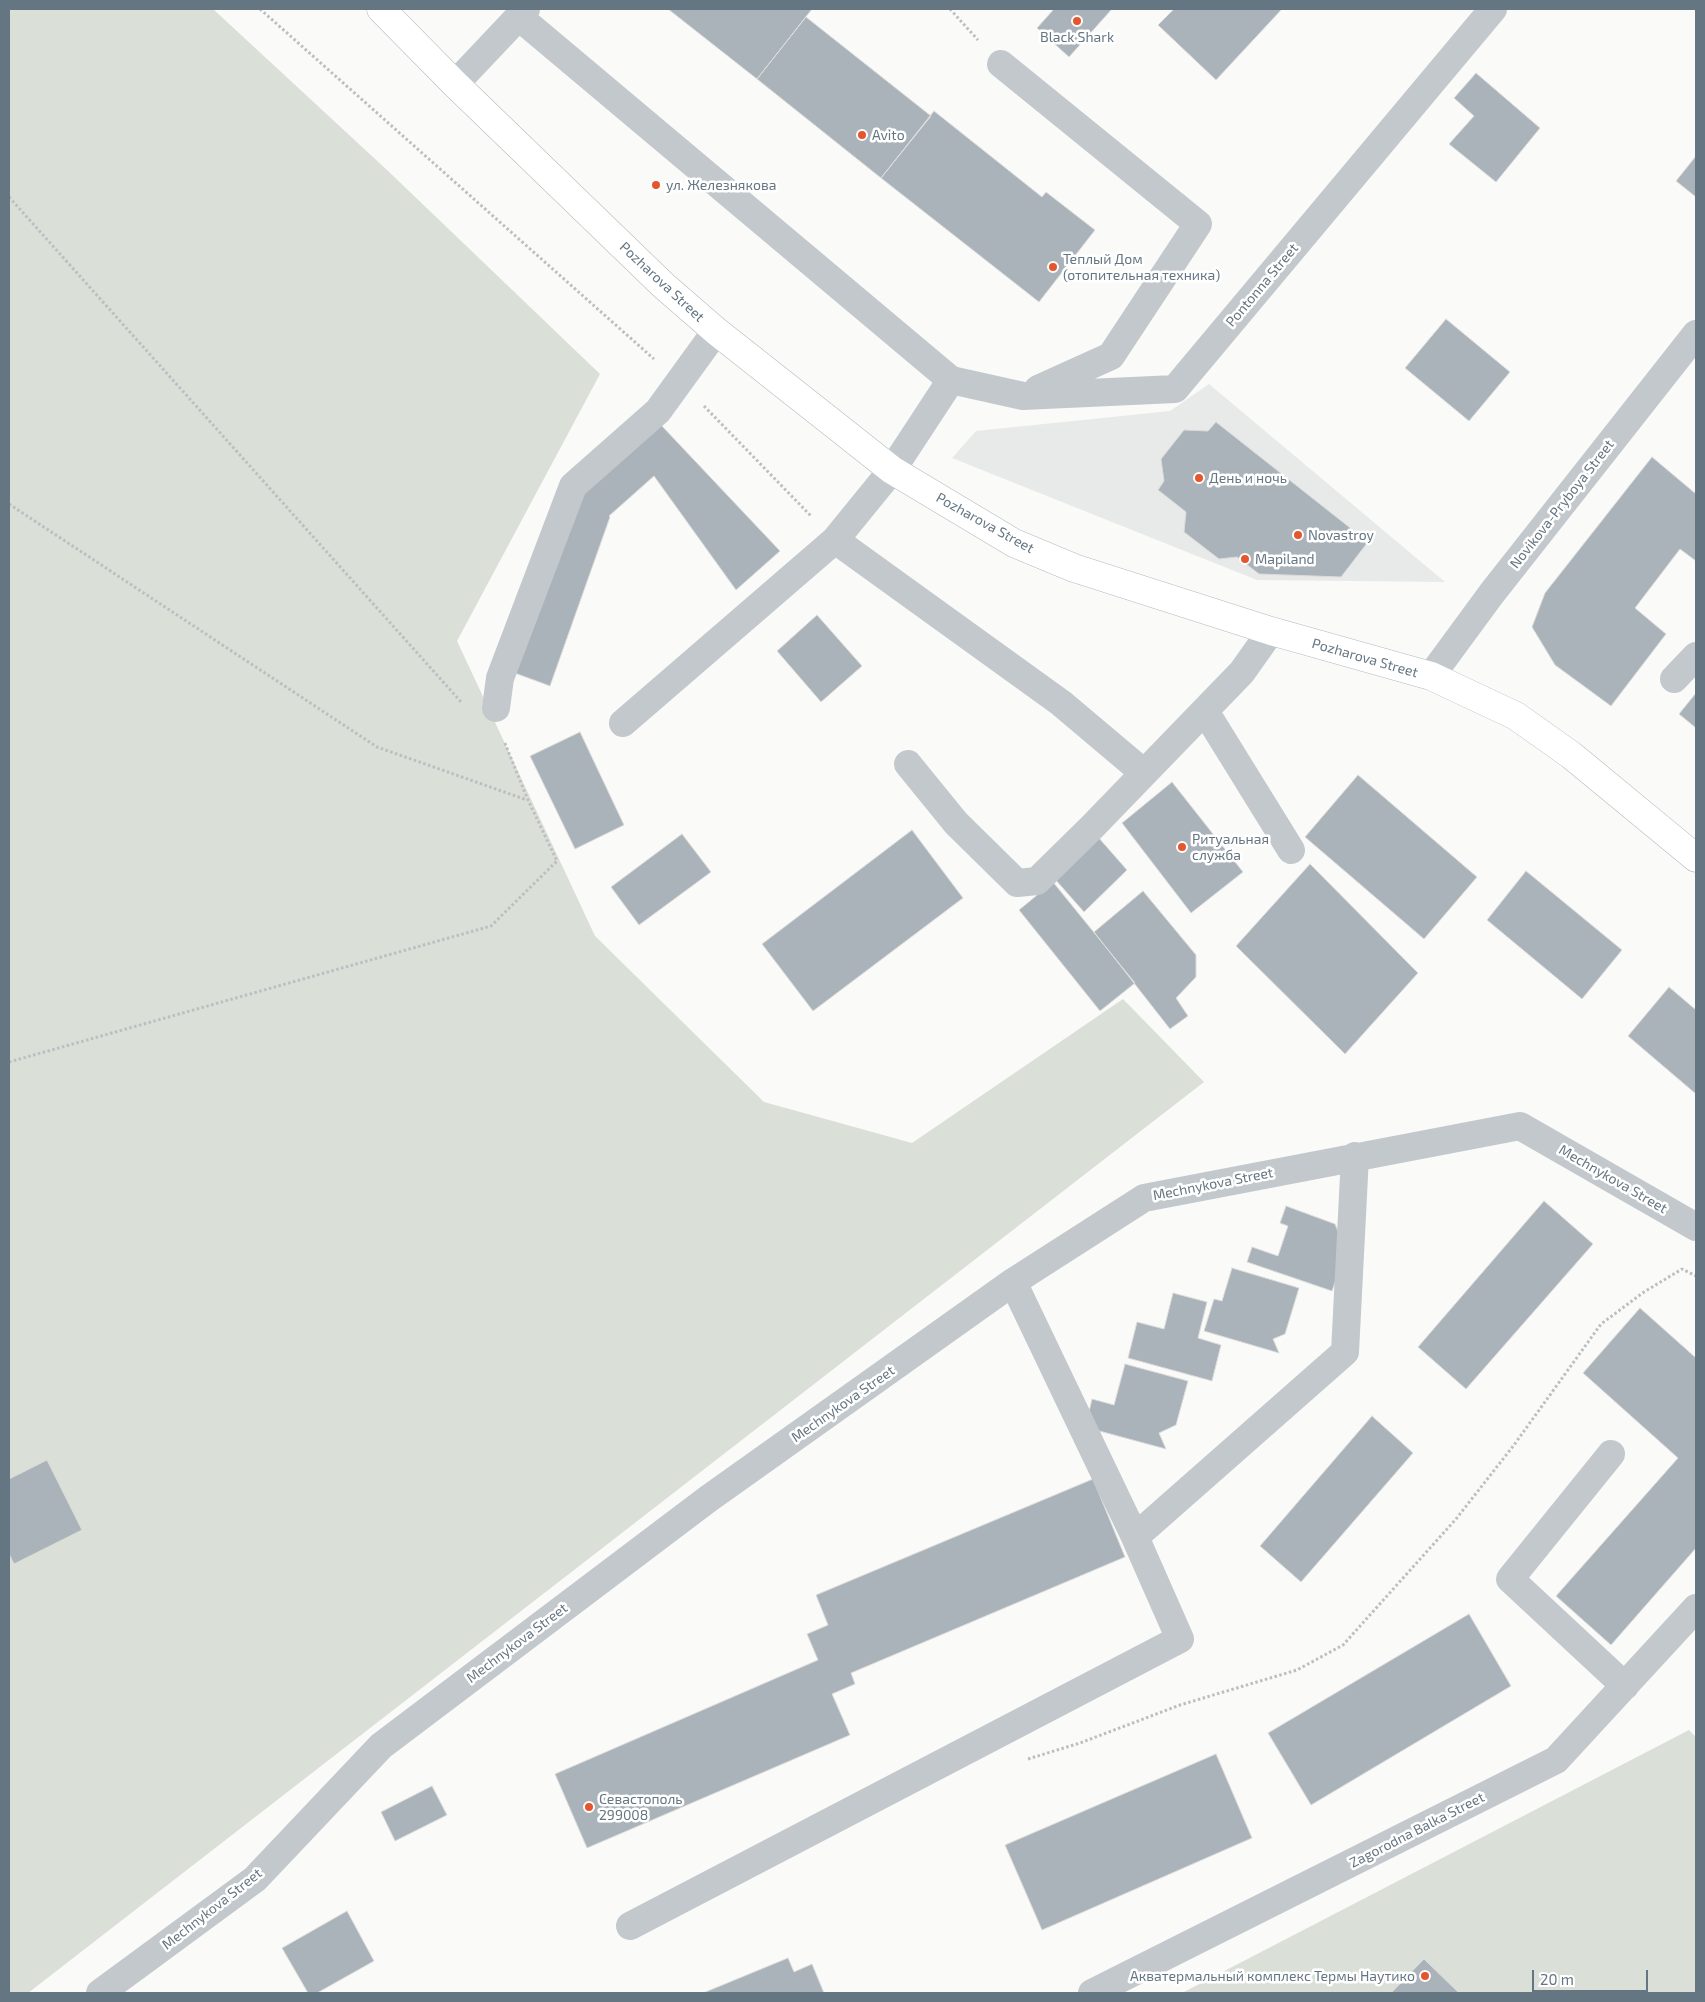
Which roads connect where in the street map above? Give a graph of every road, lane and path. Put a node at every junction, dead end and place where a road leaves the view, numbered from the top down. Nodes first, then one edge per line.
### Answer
1 (260, 9) edge
2 (381, 9) edge
3 (950, 9) edge
4 (1493, 9) edge
5 (523, 13) edge
6 (1001, 64) joint
7 (455, 84) junction
8 (9, 197) edge
9 (716, 331) junction
10 (1696, 334) edge
11 (951, 380) junction
12 (679, 381) junction
13 (1023, 396) junction
14 (892, 470) junction
15 (9, 504) edge
16 (835, 540) junction
17 (1271, 631) junction
18 (1696, 656) edge
19 (1431, 676) junction
20 (1674, 679) dead end
21 (466, 707) dead end
22 (496, 708) joint
23 (1204, 711) junction
24 (623, 723) dead end
25 (499, 742) dead end
26 (506, 750) junction
27 (908, 764) dead end
28 (1144, 773) junction
29 (528, 800) junction
30 (1291, 850) dead end
31 (1696, 858) edge
32 (9, 1062) edge
33 (1355, 1156) junction
34 (1696, 1227) edge
35 (1696, 1276) edge
36 (1013, 1282) junction
37 (1611, 1454) dead end
38 (1135, 1537) junction
39 (1696, 1608) edge
40 (1624, 1686) junction
41 (1026, 1760) dead end
42 (630, 1926) dead end
43 (100, 1993) edge
44 (1092, 1993) edge

1 - 12 path
2 - 7 main road, Pozharova Street
3 - 6 path
4 - 13 street, Pontonna Street
5 - 7 street
5 - 11 street
6 - 13 street
7 - 9 main road, Pozharova Street
8 - 21 path
9 - 12 street
9 - 14 main road, Pozharova Street
10 - 19 street, Novikova-Pryboya Street
11 - 13 street, Pontonna Street
11 - 14 street
12 - 16 path
12 - 22 street
14 - 16 street
14 - 17 main road, Pozharova Street
15 - 29 path
16 - 24 street
16 - 28 street
17 - 19 main road, Pozharova Street
17 - 23 street
18 - 20 street
19 - 31 main road, Pozharova Street
22 - 26 path
23 - 28 street
23 - 30 street
25 - 26 path
26 - 29 path
27 - 28 street
29 - 32 path
33 - 34 street, Mechnykova Street
33 - 36 street, Mechnykova Street
33 - 38 street
35 - 41 path
36 - 38 street
36 - 43 street, Mechnykova Street
37 - 40 street
38 - 42 street
39 - 40 street, Zagorodna Balka Street
40 - 44 street, Zagorodna Balka Street

